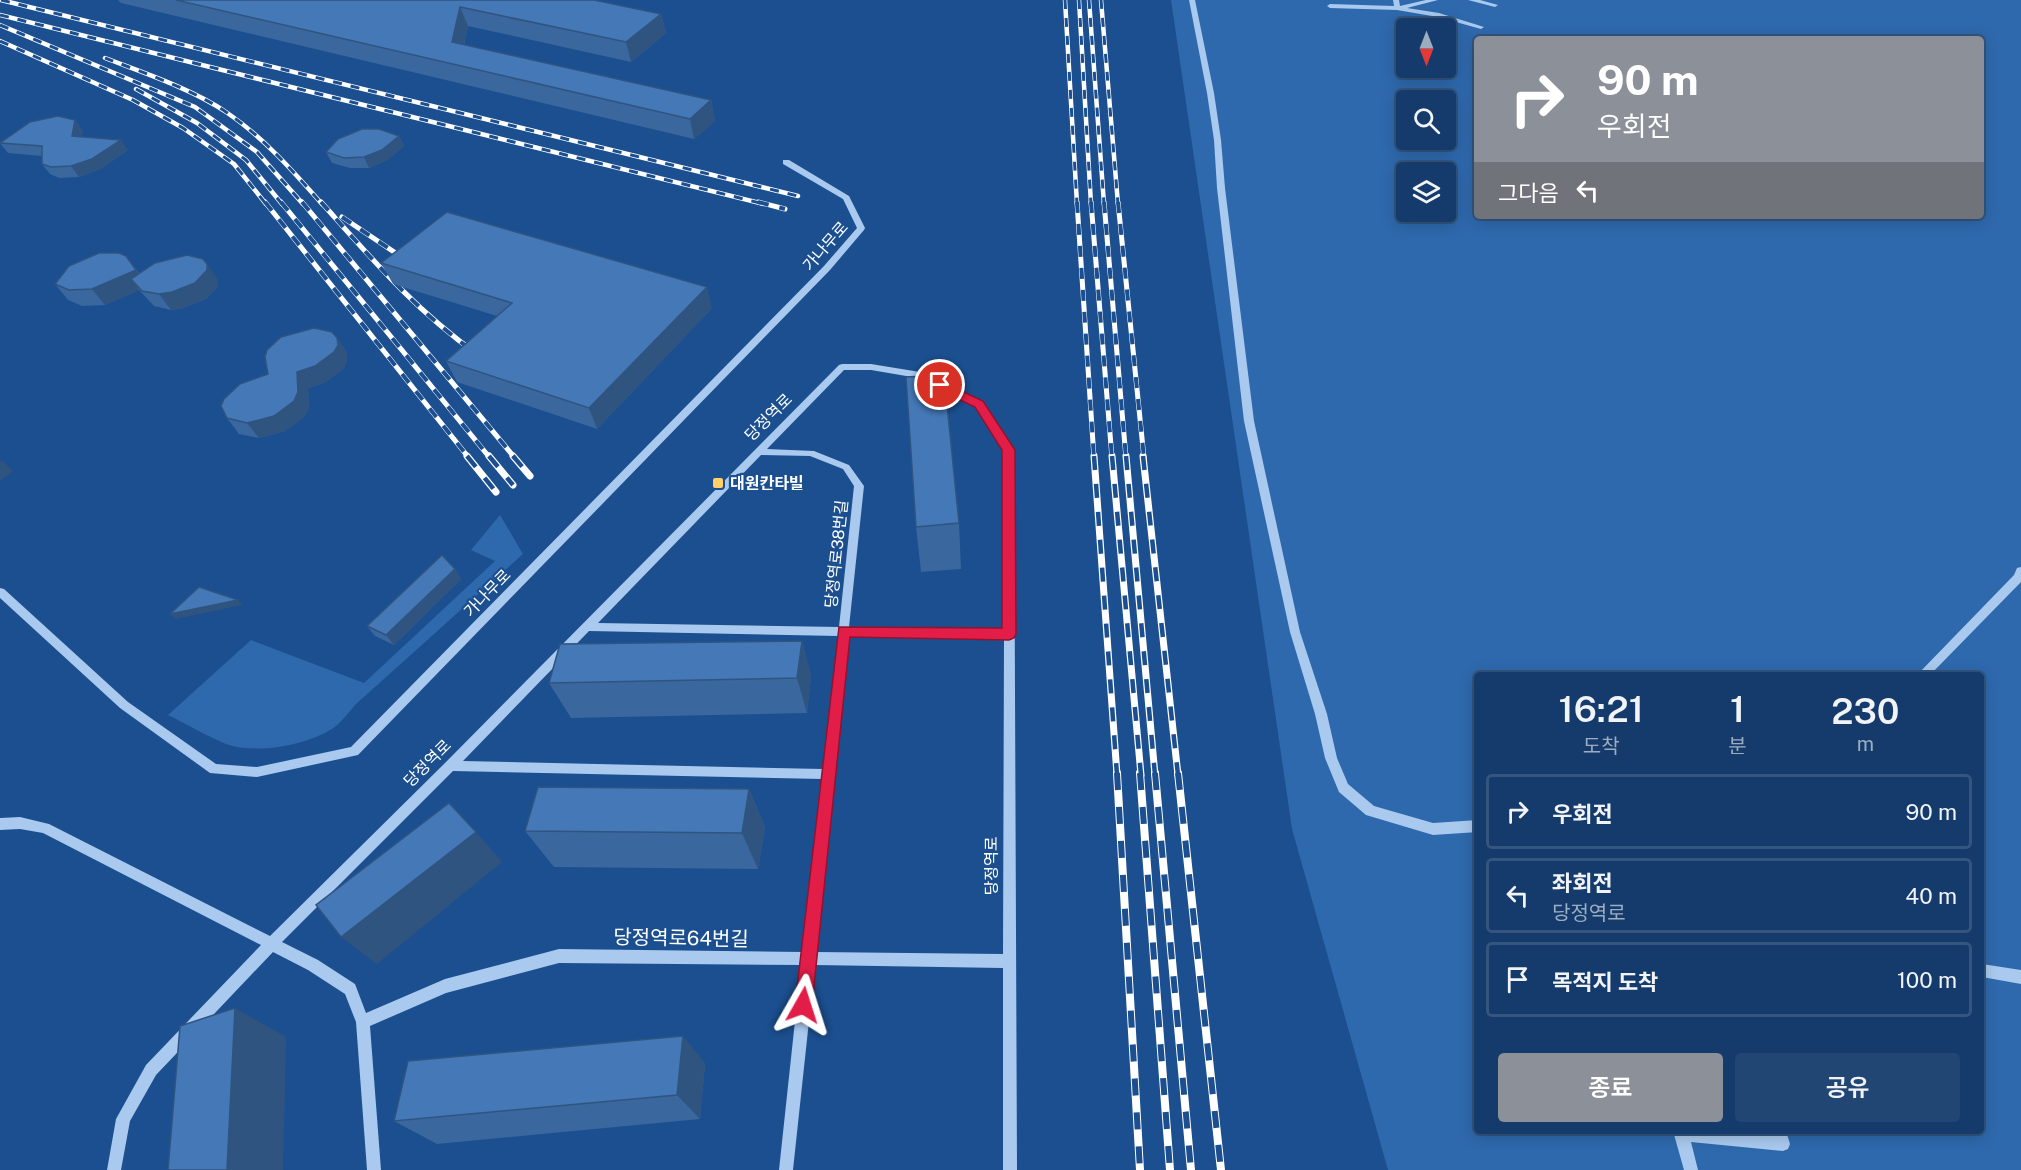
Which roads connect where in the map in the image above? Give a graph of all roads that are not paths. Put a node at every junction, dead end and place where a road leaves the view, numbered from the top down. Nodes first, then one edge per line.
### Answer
1 (1192, 0) edge
2 (1435, 0) edge
3 (1470, 0) edge
4 (1396, 4) edge
5 (1496, 5) dead end
6 (1330, 6) dead end
7 (1481, 27) dead end
8 (786, 162) dead end
9 (759, 452) junction
10 (2021, 571) edge
11 (2021, 589) edge
12 (0, 592) edge
13 (2005, 592) junction
14 (586, 627) junction
15 (844, 631) junction
16 (1009, 634) junction
17 (1926, 672) edge
18 (450, 766) junction
19 (829, 774) junction
20 (0, 824) edge
21 (1474, 826) edge
22 (271, 944) junction
23 (808, 958) junction
24 (1010, 960) junction
25 (1984, 971) edge
26 (2021, 976) edge
27 (363, 1022) junction
28 (1681, 1134) edge
29 (1698, 1134) edge
30 (1780, 1134) edge
31 (114, 1170) edge
32 (374, 1170) edge
33 (786, 1170) edge
34 (1010, 1170) edge
35 (1690, 1170) edge

1 - 21 street
2 - 4 street
3 - 5 street
4 - 6 street
4 - 7 street
8 - 12 street, 가나무로
9 - 14 street, 당정역로
9 - 15 street, 당정역로38번길
9 - 16 street, 당정역로
10 - 13 street
11 - 13 street
13 - 17 street
14 - 15 street
14 - 18 street, 당정역로
15 - 16 street
15 - 19 street, 당정역로38번길
16 - 24 street, 당정역로
18 - 19 street
18 - 22 street, 당정역로
19 - 23 street, 당정역로38번길
20 - 22 street
22 - 27 street
22 - 31 street, 당정역로
23 - 24 street, 당정역로64번길
23 - 27 street, 당정역로64번길
23 - 33 street, 당정역로38번길
24 - 34 street, 당정역로
25 - 26 street
27 - 32 street
28 - 35 street
29 - 30 street

